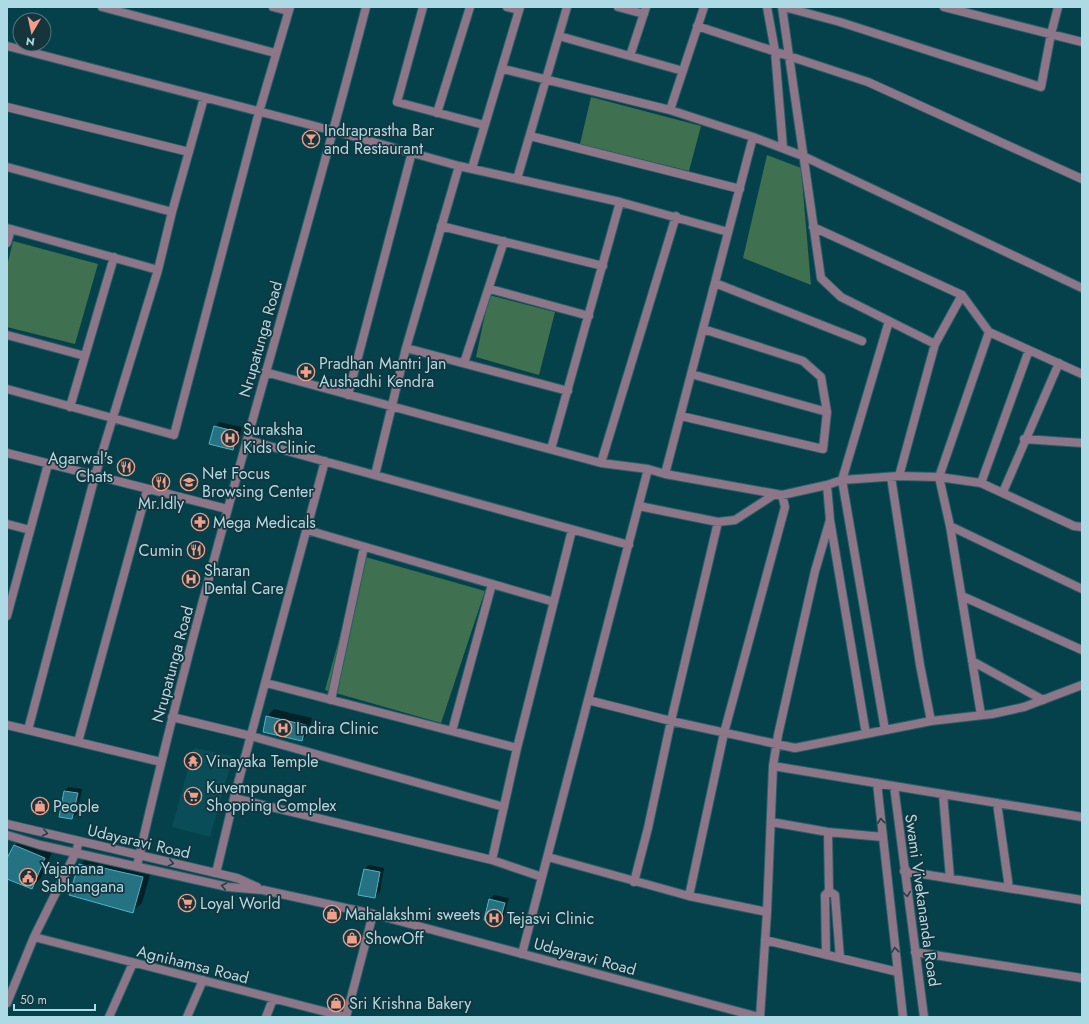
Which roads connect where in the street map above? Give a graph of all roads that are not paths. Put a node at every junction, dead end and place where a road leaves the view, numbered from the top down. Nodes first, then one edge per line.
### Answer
1 (102, 7) edge
2 (273, 7) edge
3 (366, 7) edge
4 (423, 7) edge
5 (470, 7) edge
6 (507, 7) edge
7 (567, 7) edge
8 (618, 7) edge
9 (704, 7) edge
10 (767, 7) edge
11 (783, 7) edge
12 (944, 7) edge
13 (1058, 7) edge
14 (289, 9) edge
15 (520, 9) edge
16 (645, 11) edge
17 (697, 26) junction
18 (1051, 34) junction
19 (559, 36) junction
20 (1082, 42) edge
21 (7, 46) edge
22 (775, 52) junction
23 (275, 53) junction
24 (630, 56) junction
25 (790, 56) junction
26 (503, 69) junction
27 (683, 71) junction
28 (547, 79) junction
29 (204, 98) junction
30 (7, 107) edge
31 (670, 110) junction
32 (259, 112) junction
33 (437, 113) junction
34 (484, 125) junction
35 (334, 131) junction
36 (530, 136) junction
37 (753, 137) junction
38 (783, 148) junction
39 (189, 152) junction
40 (412, 152) junction
41 (803, 156) junction
42 (459, 166) junction
43 (7, 167) edge
44 (472, 168) junction
45 (517, 178) junction
46 (1082, 179) edge
47 (740, 189) junction
48 (620, 202) junction
49 (172, 212) junction
50 (676, 216) junction
51 (441, 226) junction
52 (813, 227) junction
53 (9, 229) edge
54 (728, 232) junction
55 (504, 241) junction
56 (7, 243) edge
57 (114, 257) junction
58 (602, 266) junction
59 (158, 270) junction
60 (715, 283) junction
61 (1082, 288) edge
62 (490, 289) junction
63 (962, 295) junction
64 (588, 316) junction
65 (889, 321) junction
66 (703, 329) junction
67 (989, 332) junction
68 (7, 335) edge
69 (862, 341) dead end
70 (935, 344) junction
71 (406, 348) junction
72 (1029, 350) junction
73 (85, 356) junction
74 (464, 363) junction
75 (1059, 363) junction
76 (265, 372) junction
77 (691, 374) junction
78 (1082, 374) edge
79 (7, 390) edge
80 (568, 391) junction
81 (348, 394) junction
82 (391, 405) junction
83 (70, 407) junction
84 (827, 412) junction
85 (680, 416) junction
86 (113, 418) junction
87 (1024, 439) junction
88 (247, 440) junction
89 (1082, 443) edge
90 (551, 449) junction
91 (7, 453) edge
92 (324, 461) junction
93 (601, 463) junction
94 (48, 464) junction
95 (648, 470) junction
96 (666, 474) junction
97 (95, 476) junction
98 (375, 476) junction
99 (895, 477) junction
100 (939, 477) junction
101 (842, 480) junction
102 (981, 483) junction
103 (827, 485) junction
104 (147, 490) junction
105 (1003, 492) junction
106 (779, 495) junction
107 (639, 506) junction
108 (227, 509) junction
109 (830, 520) junction
110 (718, 522) junction
111 (7, 524) edge
112 (950, 526) junction
113 (1082, 527) edge
114 (30, 530) junction
115 (307, 530) junction
116 (572, 530) junction
117 (629, 545) junction
118 (364, 547) junction
119 (492, 584) junction
120 (1082, 589) edge
121 (10, 590) edge
122 (962, 596) junction
123 (554, 602) junction
124 (7, 616) edge
125 (1082, 650) edge
126 (972, 661) junction
127 (266, 683) junction
128 (1082, 685) edge
129 (331, 700) junction
130 (588, 700) junction
131 (1042, 700) junction
132 (981, 715) junction
133 (172, 717) junction
134 (671, 721) junction
135 (931, 721) junction
136 (7, 725) edge
137 (28, 730) junction
138 (885, 730) junction
139 (452, 732) junction
140 (724, 733) junction
141 (866, 734) junction
142 (251, 736) junction
143 (78, 742) junction
144 (777, 744) junction
145 (517, 748) junction
146 (161, 762) junction
147 (774, 766) junction
148 (877, 783) junction
149 (894, 786) junction
150 (943, 794) junction
151 (234, 798) junction
152 (997, 803) junction
153 (504, 806) junction
154 (1082, 817) edge
155 (771, 822) junction
156 (7, 824) edge
157 (828, 832) junction
158 (7, 835) edge
159 (883, 837) junction
160 (79, 841) junction
161 (76, 852) junction
162 (140, 856) junction
163 (548, 857) junction
164 (492, 860) junction
165 (137, 866) junction
166 (904, 871) junction
167 (216, 873) junction
168 (542, 877) junction
169 (950, 878) junction
170 (634, 882) junction
171 (1009, 888) junction
172 (263, 890) junction
173 (829, 891) junction
174 (689, 896) junction
175 (1082, 900) edge
176 (767, 912) junction
177 (373, 914) junction
178 (34, 937) junction
179 (765, 940) junction
180 (915, 952) junction
181 (522, 954) junction
182 (826, 955) junction
183 (840, 958) junction
184 (133, 963) junction
185 (898, 972) junction
186 (1082, 978) edge
187 (203, 980) junction
188 (273, 999) junction
189 (7, 1003) edge
190 (109, 1017) edge
191 (187, 1017) edge
192 (266, 1017) edge
193 (346, 1017) edge
194 (759, 1017) edge
195 (903, 1017) edge
196 (924, 1017) edge

1 - 23 street
2 - 14 street
3 - 35 street, Nrupatunga Road
4 - 33 street
5 - 33 street
6 - 15 street
7 - 19 street
8 - 16 street
9 - 17 street
10 - 22 street
11 - 18 street
11 - 25 street
12 - 18 street
13 - 18 street
14 - 23 street
15 - 26 street
16 - 24 street
17 - 22 street
17 - 27 street
18 - 20 street
19 - 24 street
19 - 28 street
21 - 29 street
22 - 25 street
22 - 38 street
23 - 32 street
24 - 27 street
25 - 41 street
25 - 46 street
26 - 28 street
26 - 34 street
27 - 31 street
28 - 31 street
28 - 36 street
29 - 32 street
29 - 39 street
30 - 39 street
31 - 37 street
32 - 35 street
32 - 86 street
33 - 34 street
34 - 44 street
35 - 40 street
35 - 76 street, Nrupatunga Road
36 - 45 street
36 - 47 street
37 - 38 street
37 - 47 street
38 - 41 street
39 - 49 street
40 - 42 street
40 - 81 street
41 - 52 street
41 - 61 street
42 - 44 street
42 - 51 street
43 - 49 street
44 - 45 street
45 - 48 street
47 - 54 street
48 - 50 street
48 - 58 street
49 - 59 street
50 - 54 street
50 - 93 street
51 - 55 street
51 - 71 street
52 - 63 street
52 - 65 street
53 - 56 street
53 - 57 street
54 - 60 street
55 - 58 street
55 - 62 street
57 - 59 street
57 - 73 street
58 - 64 street
59 - 86 street
60 - 66 street
60 - 69 street
62 - 64 street
62 - 74 street
63 - 67 street
63 - 70 street
64 - 80 street
65 - 70 street
65 - 101 street
66 - 77 street
66 - 84 street
67 - 72 street
67 - 100 street
68 - 73 street
70 - 99 street
71 - 74 street
71 - 82 street
72 - 75 street
72 - 102 street
73 - 83 street
74 - 80 street
75 - 78 street
75 - 87 street
76 - 81 street
76 - 88 street, Nrupatunga Road
77 - 84 street
77 - 85 street
79 - 83 street
80 - 90 street
81 - 82 street
82 - 90 street
82 - 98 street
83 - 86 street
84 - 85 street
85 - 96 street
86 - 97 street
87 - 89 street
87 - 105 street
88 - 92 street
88 - 108 street, Nrupatunga Road
90 - 93 street
91 - 94 street
92 - 98 street
92 - 115 street
93 - 95 street
94 - 97 street
94 - 114 street
95 - 96 street
95 - 107 street
96 - 106 street
97 - 104 street
97 - 137 street
98 - 116 street
99 - 100 street
99 - 101 street
99 - 135 street
100 - 102 street
100 - 112 street
101 - 103 street
101 - 138 street
102 - 105 street
103 - 106 street
103 - 109 street
104 - 108 street
104 - 143 street
105 - 113 street
106 - 110 street
106 - 140 street
107 - 110 street
107 - 117 street
108 - 133 street, Nrupatunga Road
109 - 141 street
109 - 144 street
110 - 134 street
111 - 114 street
112 - 120 street
112 - 122 street
114 - 121 street
115 - 118 street
115 - 127 street
116 - 117 street
116 - 123 street
117 - 130 street
118 - 119 street
118 - 129 street
119 - 123 street
119 - 139 street
121 - 124 street
122 - 125 street
122 - 126 street
123 - 145 street
126 - 131 street
126 - 132 street
127 - 129 street
127 - 142 street
128 - 131 street
129 - 139 street
130 - 134 street
130 - 163 street
131 - 132 street
132 - 135 street
133 - 142 street
133 - 146 street, Nrupatunga Road
134 - 140 street
134 - 170 street
135 - 138 street
136 - 137 street
137 - 143 street
138 - 141 street
139 - 145 street
140 - 144 street
140 - 174 street
141 - 144 street
142 - 151 street
142 - 153 street
143 - 146 street
144 - 147 street
145 - 153 street
146 - 162 street, Nrupatunga Road
147 - 148 street
147 - 155 street
148 - 149 street
159 -> 148 street
149 - 150 street
149 - 166 street, Swami Vivekananda Road
150 - 152 street
150 - 169 street
151 - 164 street
151 - 167 street
152 - 154 street
152 - 171 street
153 - 164 street
155 - 157 street
155 - 176 street
156 -> 160 street, Udayaravi Road
157 - 159 street
157 - 173 street
158 - 161 street, Udayaravi Road
185 -> 159 street
160 - 161 street
160 - 162 street, Udayaravi Road
161 - 165 street, Udayaravi Road
161 - 178 street
162 - 165 street, Nrupatunga Road
162 -> 167 street, Udayaravi Road
163 - 168 street
163 - 170 street
164 - 168 street
172 -> 165 street, Udayaravi Road
166 - 169 street
166 -> 180 street, Swami Vivekananda Road
167 - 172 street, Udayaravi Road
168 - 181 street
169 - 171 street
170 - 174 street
171 - 175 street
172 - 177 street, Udayaravi Road
173 - 182 street
173 - 183 street
174 - 176 street
176 - 179 street
177 - 181 street, Udayaravi Road
177 - 193 street
178 - 184 street, Agnihamsa Road
178 - 189 street
179 - 182 street
179 - 194 street
180 - 186 street
180 - 196 street, Swami Vivekananda Road
181 - 194 street, Udayaravi Road
182 - 183 street
183 - 185 street
184 - 187 street, Agnihamsa Road
184 - 190 street
185 - 195 street
187 - 188 street, Agnihamsa Road
187 - 191 street
188 - 192 street
188 - 193 street, Agnihamsa Road

